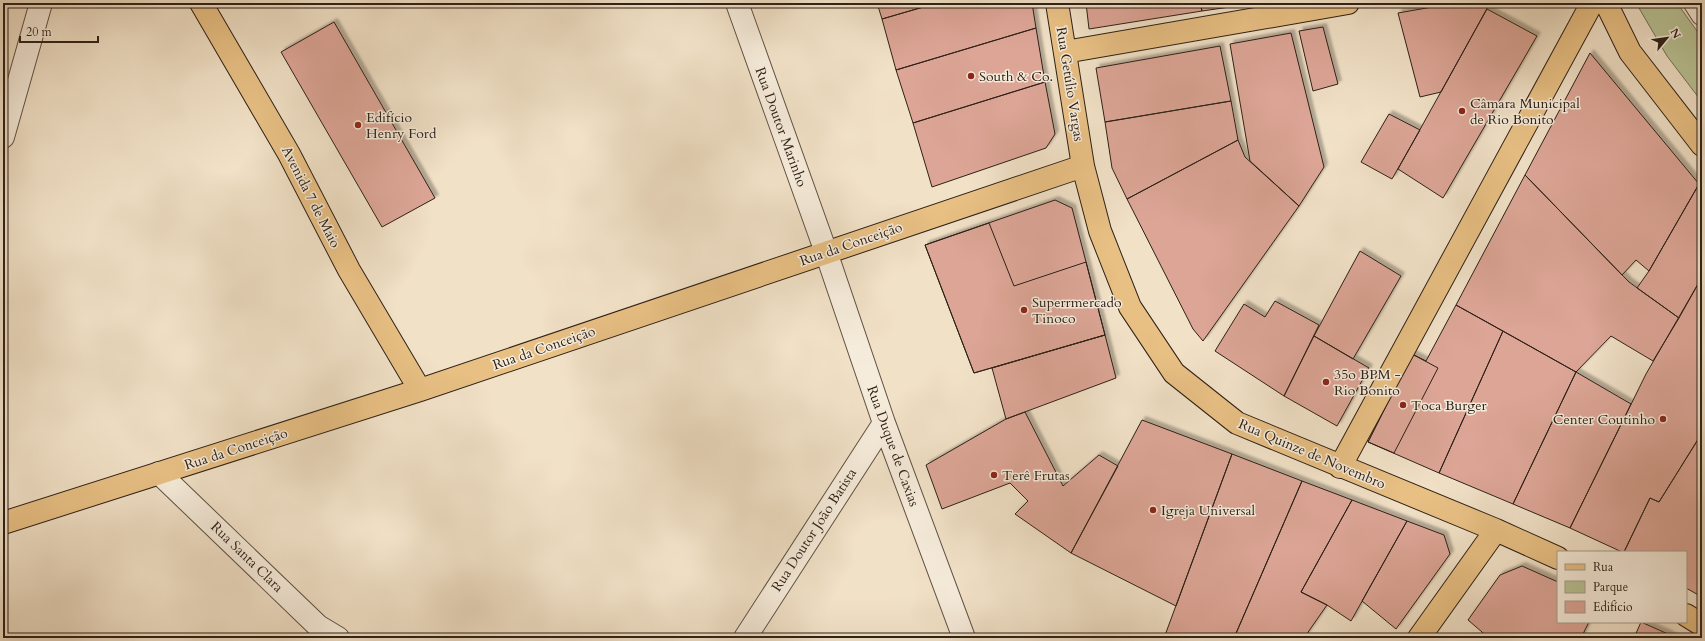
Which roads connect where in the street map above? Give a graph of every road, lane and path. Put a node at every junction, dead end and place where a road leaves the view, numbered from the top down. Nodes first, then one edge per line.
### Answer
1 (41, 3) edge
2 (201, 3) edge
3 (737, 3) edge
4 (1057, 3) edge
5 (1348, 3) edge
6 (1580, 3) edge
7 (1592, 3) edge
8 (1606, 3) edge
9 (1695, 3) edge
10 (1702, 14) edge
11 (1577, 30) junction
12 (1065, 52) junction
13 (3, 137) edge
14 (1702, 145) edge
15 (1083, 166) junction
16 (826, 252) junction
17 (420, 390) junction
18 (884, 423) junction
19 (1340, 467) junction
20 (160, 473) junction
21 (3, 523) edge
22 (1496, 530) junction
23 (1557, 558) edge
24 (1687, 616) edge
25 (1702, 625) edge
26 (338, 638) edge
27 (745, 638) edge
28 (964, 638) edge
29 (1419, 638) edge

1 - 13 street
2 - 17 main road, Avenida 7 de Maio
3 - 16 street, Rua Doutor Marinho
4 - 12 main road, Rua Getúlio Vargas
5 - 12 main road
6 - 11 main road
7 - 11 main road
8 - 14 main road
9 - 10 street
11 - 19 main road
12 - 15 main road, Rua Getúlio Vargas
15 - 16 main road, Rua da Conceição
15 - 19 main road, Rua Quinze de Novembro
16 - 17 main road, Rua da Conceição
16 - 18 street, Rua Duque de Caxias
17 - 20 main road, Rua da Conceição
18 - 27 street, Rua Doutor João Batista
18 - 28 street, Rua Duque de Caxias
19 - 22 main road, Rua Quinze de Novembro
20 - 21 main road, Rua da Conceição
20 - 26 street, Rua Santa Clara
22 - 23 main road, Rua Quinze de Novembro
22 - 29 main road
24 - 25 main road

